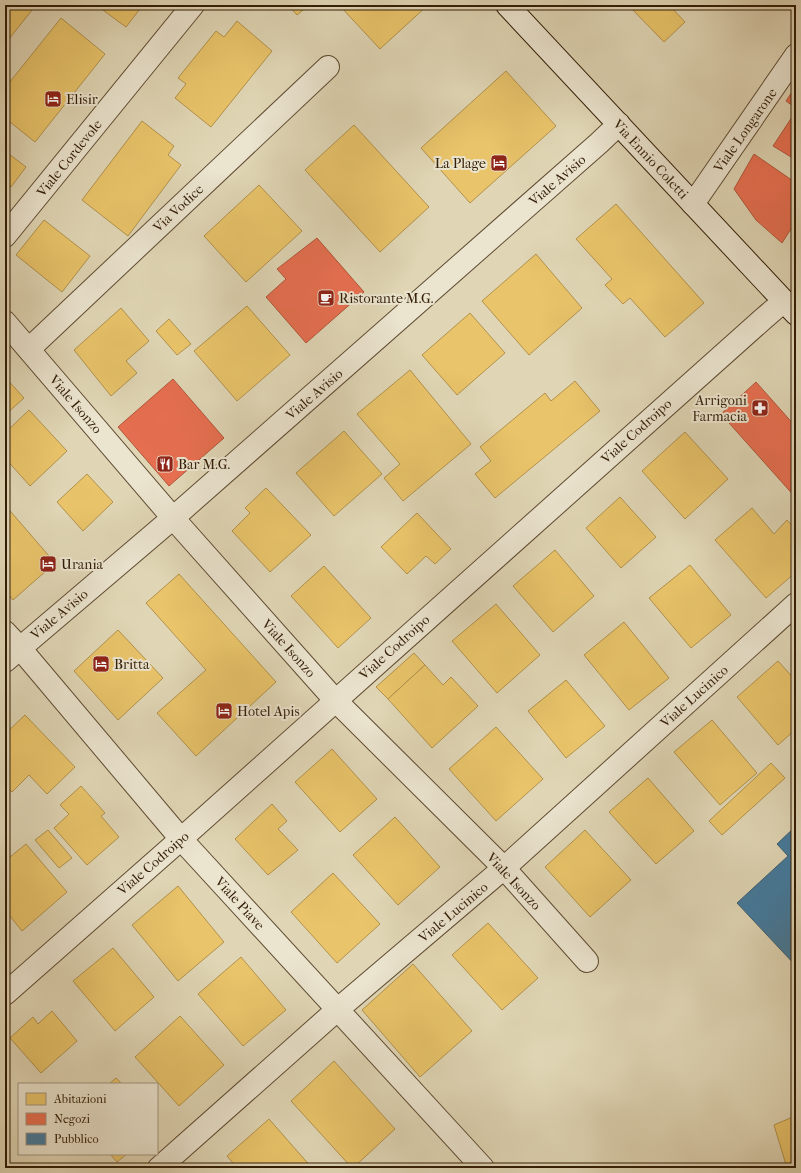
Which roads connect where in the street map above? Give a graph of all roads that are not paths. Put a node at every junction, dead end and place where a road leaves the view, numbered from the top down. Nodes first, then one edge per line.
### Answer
1 (193, 5) edge
2 (507, 5) edge
3 (796, 55) edge
4 (328, 67) dead end
5 (619, 124) junction
6 (693, 204) junction
7 (5, 236) edge
8 (790, 308) edge
9 (5, 322) edge
10 (28, 349) junction
11 (173, 518) junction
12 (796, 604) edge
13 (10, 647) edge
14 (335, 700) junction
15 (181, 839) junction
16 (504, 868) junction
17 (587, 961) dead end
18 (5, 994) edge
19 (337, 1010) junction
20 (159, 1168) edge
21 (483, 1168) edge

1 - 7 street, Viale Cordevole
2 - 5 street, Via Ennio Coletti
3 - 6 street, Viale Longarone
4 - 10 street, Via Vodice
5 - 6 street, Via Ennio Coletti
5 - 11 street, Viale Avisio
6 - 8 street, Via Ennio Coletti
8 - 14 street, Viale Codroipo
9 - 10 street, Viale Isonzo
10 - 11 street, Viale Isonzo
11 - 13 street, Viale Avisio
11 - 14 street, Viale Isonzo
12 - 16 street, Viale Lucinico
13 - 15 street, Viale Piave
14 - 15 street, Viale Codroipo
14 - 16 street, Viale Isonzo
15 - 18 street, Viale Codroipo
15 - 19 street, Viale Piave
16 - 17 street, Viale Isonzo
16 - 19 street, Viale Lucinico
19 - 20 street, Viale Lucinico
19 - 21 street, Viale Piave

